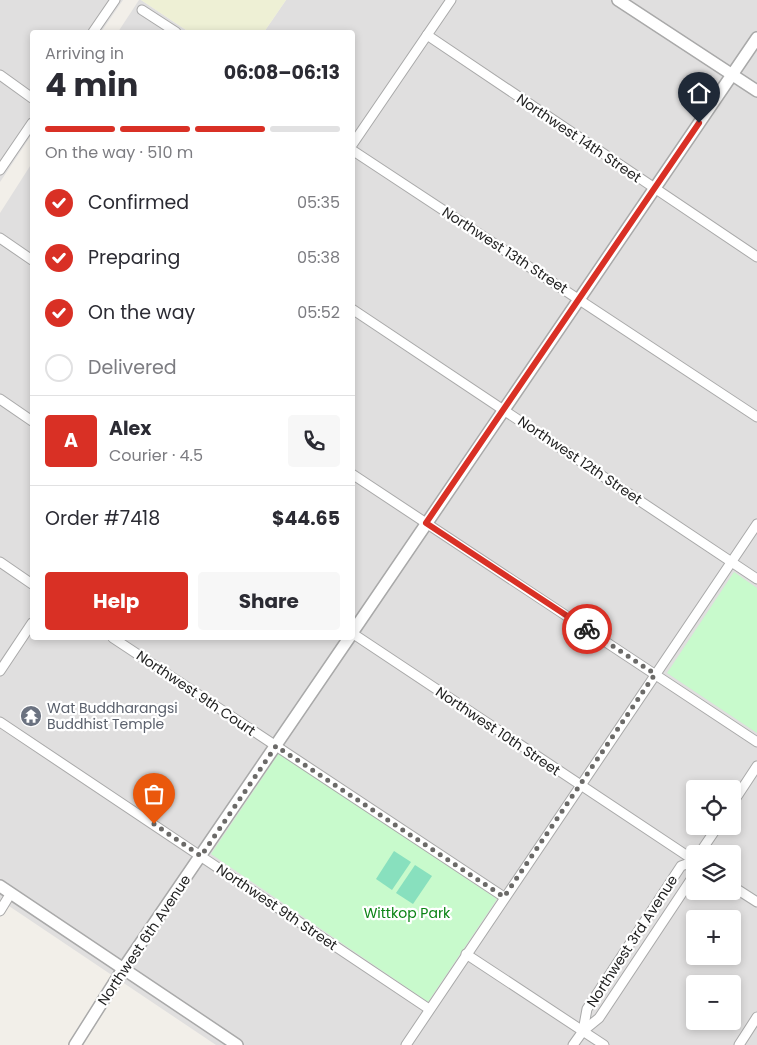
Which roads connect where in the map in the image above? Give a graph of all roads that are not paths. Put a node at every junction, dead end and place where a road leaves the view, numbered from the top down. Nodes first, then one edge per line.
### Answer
1 (115, 0) edge
2 (451, 0) edge
3 (618, 0) edge
4 (142, 10) dead end
5 (94, 30) edge
6 (173, 30) edge
7 (427, 36) junction
8 (757, 38) edge
9 (0, 75) edge
10 (732, 75) junction
11 (757, 91) edge
12 (30, 97) edge
13 (30, 126) edge
14 (355, 141) edge
15 (355, 152) edge
16 (0, 170) edge
17 (654, 188) junction
18 (0, 238) edge
19 (757, 257) edge
20 (30, 259) edge
21 (579, 299) junction
22 (355, 310) edge
23 (0, 400) edge
24 (503, 409) junction
25 (757, 417) edge
26 (30, 420) edge
27 (355, 476) edge
28 (426, 523) junction
29 (757, 524) edge
30 (0, 562) edge
31 (731, 562) junction
32 (757, 580) edge
33 (30, 583) edge
34 (30, 626) edge
35 (355, 630) edge
36 (355, 634) edge
37 (117, 640) edge
38 (348, 640) edge
39 (0, 671) edge
40 (655, 674) junction
41 (0, 722) edge
42 (757, 742) edge
43 (276, 746) junction
44 (757, 766) edge
45 (580, 785) junction
46 (741, 790) edge
47 (686, 855) edge
48 (201, 856) junction
49 (686, 864) edge
50 (0, 886) edge
51 (686, 887) edge
52 (741, 892) edge
53 (12, 893) junction
54 (504, 897) junction
55 (757, 902) edge
56 (0, 911) edge
57 (466, 954) junction
58 (123, 969) junction
59 (429, 1009) junction
60 (757, 1018) edge
61 (583, 1031) junction
62 (75, 1045) edge
63 (237, 1045) edge
64 (406, 1045) edge
65 (573, 1045) edge
66 (604, 1045) edge
67 (739, 1045) edge

1 - 5 street
2 - 7 street
3 - 10 street
4 - 6 street
7 - 14 street
7 - 17 street, Northwest 14th Street
8 - 10 street
9 - 12 street
10 - 11 street
10 - 17 street
13 - 16 street
15 - 21 street, Northwest 13th Street
17 - 19 street, Northwest 14th Street
17 - 21 street
18 - 20 street
21 - 24 street
21 - 25 street, Northwest 13th Street
22 - 24 street, Northwest 12th Street
23 - 26 street
24 - 28 street
24 - 31 street, Northwest 12th Street
27 - 28 street
28 - 35 street
28 - 40 street
29 - 31 street
30 - 33 street
31 - 32 street, Northwest 12th Street
31 - 40 street
34 - 39 street
36 - 45 street, Northwest 10th Street
37 - 43 street, Northwest 9th Court
38 - 43 street, Northwest 6th Avenue
40 - 42 street
40 - 45 street
41 - 48 street, Northwest 9th Street
43 - 48 street, Northwest 6th Avenue
43 - 54 street, Northwest 9th Court
44 - 46 street
45 - 47 street, Northwest 10th Street
45 - 54 street
48 - 58 street, Northwest 6th Avenue
48 - 59 street, Northwest 9th Street
49 - 61 street, Northwest 3rd Avenue
50 - 53 street
51 - 61 street, Northwest 3rd Avenue
52 - 55 street
53 - 56 street
53 - 58 street
54 - 57 street
57 - 59 street
57 - 61 street
58 - 62 street, Northwest 6th Avenue
58 - 63 street
59 - 64 street
60 - 67 street
61 - 65 street, Northwest 3rd Avenue
61 - 66 street

